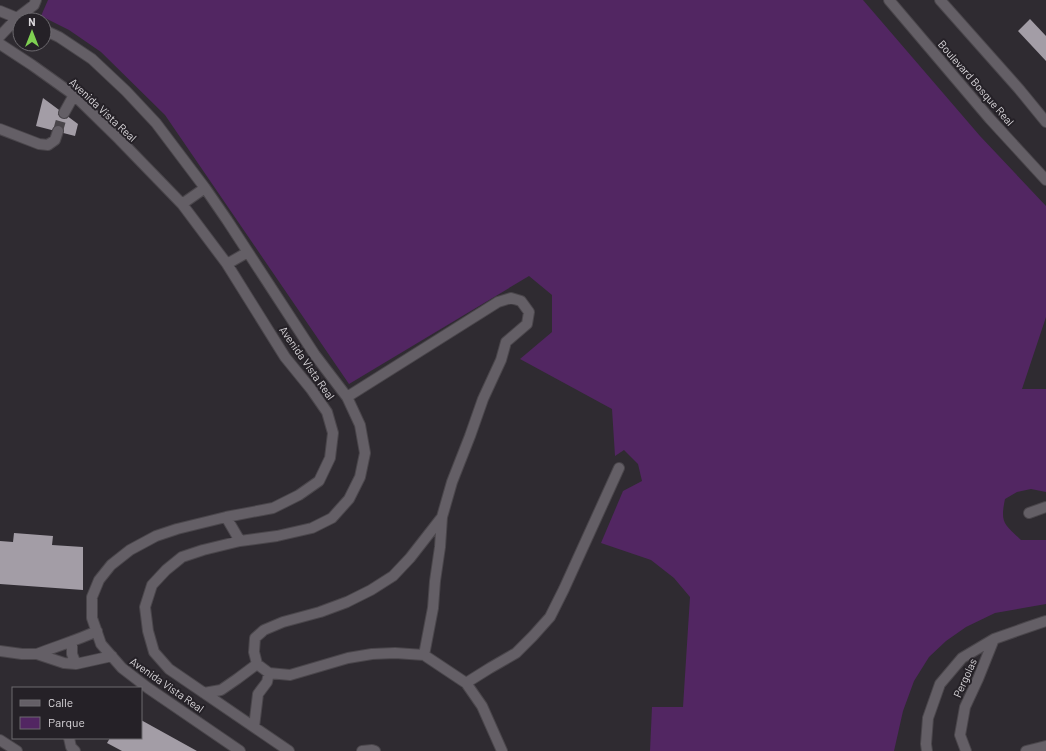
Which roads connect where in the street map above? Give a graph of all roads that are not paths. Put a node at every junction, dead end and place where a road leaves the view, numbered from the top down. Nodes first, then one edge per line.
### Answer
1 (36, 0) edge
2 (889, 0) edge
3 (940, 0) edge
4 (0, 11) edge
5 (27, 12) edge
6 (12, 16) edge
7 (12, 26) edge
8 (52, 34) edge
9 (0, 36) edge
10 (0, 44) edge
11 (74, 95) junction
12 (64, 113) tunnel mouth
13 (1046, 122) edge
14 (0, 129) edge
15 (57, 136) dead end
16 (1046, 180) edge
17 (204, 188) junction
18 (182, 204) junction
19 (248, 252) junction
20 (227, 264) junction
21 (347, 397) junction
22 (619, 468) dead end
23 (1046, 507) edge
24 (1029, 513) dead end
25 (226, 517) junction
26 (442, 517) junction
27 (240, 541) junction
28 (1046, 621) edge
29 (97, 631) junction
30 (994, 639) junction
31 (72, 641) junction
32 (0, 651) edge
33 (37, 654) junction
34 (424, 655) junction
35 (112, 656) junction
36 (76, 664) junction
37 (257, 664) junction
38 (269, 673) junction
39 (466, 683) junction
40 (204, 693) junction
41 (254, 727) junction
42 (69, 739) edge
43 (0, 740) edge
44 (1046, 746) edge
45 (17, 751) edge
46 (75, 751) edge
47 (240, 751) edge
48 (289, 751) edge
49 (362, 751) edge
50 (375, 751) edge
51 (502, 751) edge
52 (927, 751) edge
53 (966, 751) edge
54 (1026, 751) edge

1 - 5 street
2 - 16 street, Boulevard Bosque Real
3 - 13 street
4 - 6 street
7 - 9 street
8 - 17 street, Avenida Vista Real
10 - 11 street, Avenida Vista Real
11 - 12 street
11 - 18 street, Avenida Vista Real
14 - 15 street
17 - 18 street
17 - 19 street, Avenida Vista Real
18 - 20 street, Avenida Vista Real
19 - 20 street
19 - 21 street, Avenida Vista Real
20 - 25 street, Avenida Vista Real
21 - 26 street
21 - 27 street, Avenida Vista Real
22 - 39 street
23 - 24 street
25 - 27 street
25 - 29 street, Avenida Vista Real
26 - 34 street
26 - 37 street
27 - 40 street, Avenida Vista Real
28 - 30 street, Pergolas
29 - 31 street
29 - 35 street, Avenida Vista Real
30 - 52 street, Pergolas
30 - 53 street, Pergolas
31 - 33 street
31 - 36 street
32 - 33 street
33 - 36 street
34 - 38 street
34 - 39 street
35 - 36 street
35 - 47 street, Avenida Vista Real
37 - 38 street
37 - 40 street
38 - 41 street
39 - 51 street
40 - 41 street, Avenida Vista Real
41 - 48 street, Avenida Vista Real
42 - 46 street
43 - 45 street
44 - 54 street
49 - 50 street

